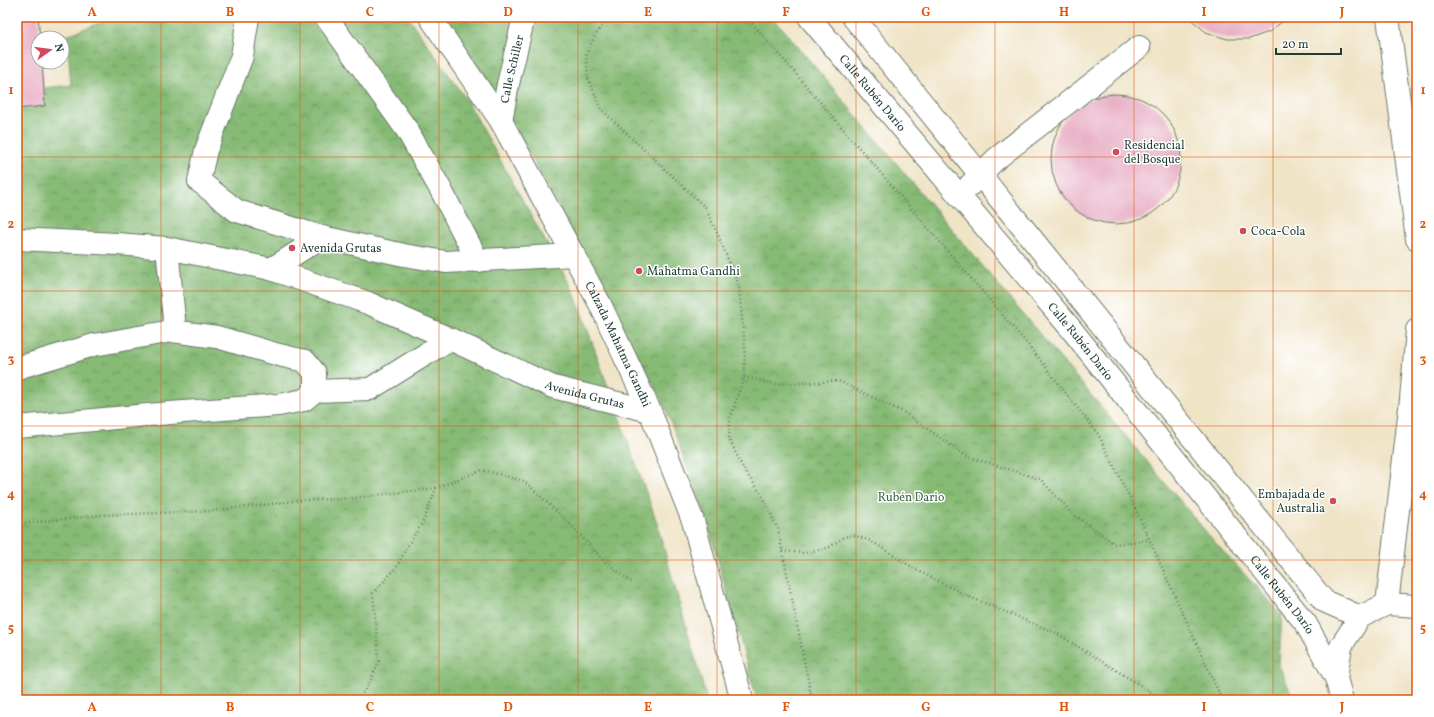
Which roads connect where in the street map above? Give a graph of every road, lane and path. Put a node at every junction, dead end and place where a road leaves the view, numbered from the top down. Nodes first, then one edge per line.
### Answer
1 (248, 17) edge
2 (326, 17) edge
3 (430, 17) edge
4 (524, 17) edge
5 (609, 17) edge
6 (747, 17) edge
7 (809, 17) edge
8 (853, 17) edge
9 (1388, 17) edge
10 (1139, 47) dead end
11 (1409, 113) edge
12 (501, 121) junction
13 (981, 175) junction
14 (959, 196) junction
15 (322, 237) junction
16 (17, 239) edge
17 (1417, 239) edge
18 (167, 248) junction
19 (574, 255) junction
20 (478, 260) junction
21 (271, 269) junction
22 (1417, 330) edge
23 (172, 331) junction
24 (450, 339) junction
25 (17, 368) edge
26 (1416, 370) edge
27 (744, 377) junction
28 (315, 391) junction
29 (650, 411) junction
30 (17, 428) edge
31 (436, 488) junction
32 (17, 524) edge
33 (1150, 540) junction
34 (782, 551) junction
35 (633, 583) dead end
36 (1387, 604) junction
37 (1417, 606) edge
38 (1360, 617) junction
39 (1336, 678) junction
40 (358, 700) edge
41 (742, 700) edge
42 (812, 700) edge
43 (1164, 700) edge
44 (1220, 700) edge
45 (1342, 700) edge

1 - 15 street
2 - 20 street
3 - 12 street, Calzada Mahatma Gandhi
4 - 12 street, Calle Schiller
5 - 27 path
6 - 33 path
7 - 14 street, Calle Rubén Darío
8 - 13 street
9 - 11 street
10 - 13 street
11 - 17 street
12 - 19 street, Calzada Mahatma Gandhi
13 - 14 street
13 - 38 street
14 - 39 street, Calle Rubén Darío
15 - 20 street
15 - 21 street
16 - 18 street, Avenida Grutas
18 - 21 street, Avenida Grutas
18 - 23 street
19 - 20 street
19 - 29 street, Calzada Mahatma Gandhi
21 - 24 street, Avenida Grutas
22 - 26 street
23 - 25 street
23 - 28 street
24 - 28 street
24 - 29 street, Avenida Grutas
26 - 36 street
27 - 33 path
27 - 34 path
28 - 30 street
29 - 41 street, Calzada Mahatma Gandhi
31 - 32 path
31 - 35 path
31 - 40 path
33 - 44 path
34 - 42 path
34 - 43 path
36 - 37 street
36 - 38 street
38 - 39 street
39 - 45 street

